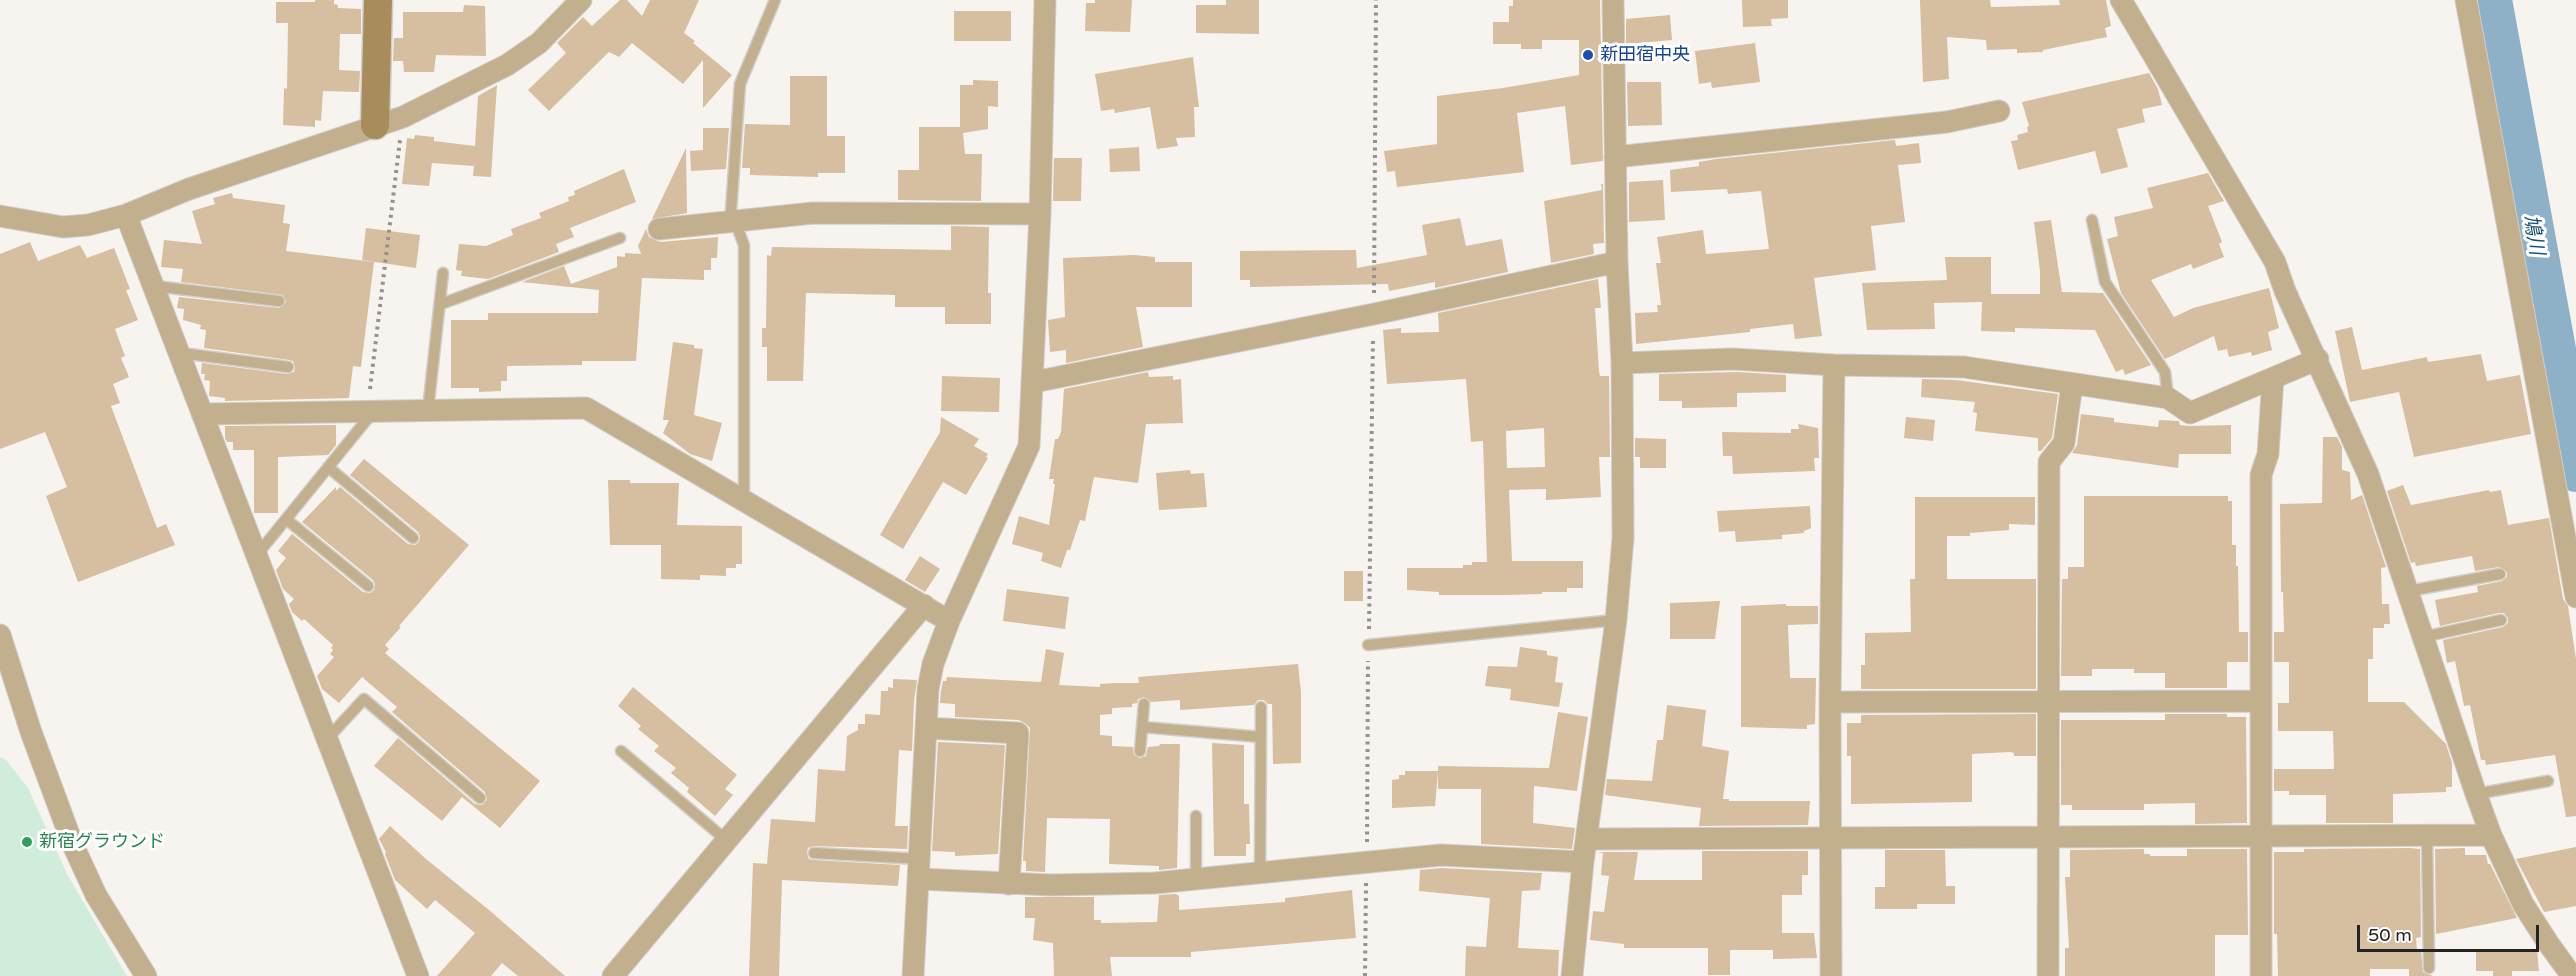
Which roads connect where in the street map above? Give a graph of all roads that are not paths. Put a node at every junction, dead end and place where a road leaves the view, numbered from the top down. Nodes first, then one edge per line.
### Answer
1 (378, 0) edge
2 (581, 0) edge
3 (776, 0) edge
4 (1045, 0) edge
5 (1613, 0) edge
6 (2121, 0) edge
7 (2466, 0) edge
8 (1998, 111) dead end
9 (375, 125) junction
10 (1615, 158) junction
11 (1040, 214) junction
12 (126, 215) junction
13 (0, 216) edge
14 (2092, 220) dead end
15 (735, 222) junction
16 (659, 229) dead end
17 (620, 238) dead end
18 (1617, 262) junction
19 (444, 273) dead end
20 (154, 286) junction
21 (279, 302) dead end
22 (441, 304) junction
23 (180, 354) junction
24 (2318, 359) junction
25 (1622, 363) junction
26 (1834, 365) junction
27 (288, 367) dead end
28 (2273, 378) junction
29 (1034, 382) junction
30 (2072, 384) junction
31 (2168, 398) junction
32 (371, 410) junction
33 (428, 410) junction
34 (204, 414) junction
35 (328, 467) junction
36 (744, 500) junction
37 (286, 519) junction
38 (413, 538) dead end
39 (255, 556) junction
40 (2500, 574) dead end
41 (368, 586) dead end
42 (2409, 591) junction
43 (2576, 597) edge
44 (924, 605) junction
45 (1616, 620) junction
46 (2501, 620) dead end
47 (949, 621) junction
48 (0, 635) edge
49 (2424, 637) junction
50 (1368, 645) road end
51 (2261, 701) junction
52 (1830, 702) junction
53 (2049, 703) junction
54 (1144, 704) dead end
55 (1261, 707) dead end
56 (1142, 727) junction
57 (926, 728) junction
58 (1261, 737) junction
59 (327, 739) junction
60 (621, 751) dead end
61 (1140, 751) dead end
62 (2548, 781) dead end
63 (2476, 794) junction
64 (480, 798) dead end
65 (1196, 816) dead end
66 (2427, 835) junction
67 (2492, 835) junction
68 (2048, 836) junction
69 (2260, 836) junction
70 (1830, 837) junction
71 (1587, 839) junction
72 (726, 840) junction
73 (814, 853) dead end
74 (1583, 862) junction
75 (919, 869) junction
76 (1260, 872) junction
77 (1196, 879) junction
78 (1009, 884) junction
79 (2429, 968) dead end
80 (146, 976) edge
81 (418, 976) edge
82 (613, 976) edge
83 (913, 976) edge
84 (1572, 976) edge
85 (1831, 976) edge
86 (2048, 976) edge
87 (2261, 976) edge
88 (2572, 976) edge

1 - 9 street
2 - 9 street
3 - 15 lane
4 - 11 street
5 - 10 street
6 - 24 street
7 - 43 street
8 - 10 street
9 - 12 street
10 - 18 street
11 - 15 street
11 - 29 street
12 - 13 street
12 - 20 street
14 - 31 lane
15 - 16 street
15 - 36 lane
17 - 22 lane
18 - 25 street
18 - 29 street
19 - 22 lane
20 - 21 lane
20 - 23 street
22 - 33 lane
23 - 27 lane
23 - 34 street
24 - 28 street
24 - 42 street
25 - 26 street
25 - 45 street
26 - 30 street
26 - 52 street
28 - 31 street
28 - 51 street
29 - 47 street
30 - 31 street
30 - 53 street
32 - 33 street
32 - 34 street
32 - 35 lane
33 - 36 street
34 - 39 street
35 - 37 lane
35 - 38 lane
36 - 44 street
37 - 39 lane
37 - 41 lane
39 - 59 street
40 - 42 lane
42 - 49 street
44 - 47 street
44 - 72 street
45 - 50 lane
45 - 71 street
46 - 49 lane
47 - 57 street
48 - 80 street
49 - 63 street
51 - 53 street
51 - 69 street
52 - 53 street
52 - 70 street
53 - 68 street
54 - 56 lane
55 - 58 lane
56 - 58 lane
56 - 61 lane
57 - 75 street
57 - 78 street
58 - 76 lane
59 - 64 lane
59 - 81 street
60 - 72 lane
62 - 63 lane
63 - 67 street
65 - 77 lane
66 - 67 street
66 - 69 street
66 - 79 lane
67 - 88 street
68 - 69 street
68 - 70 street
68 - 86 street
69 - 87 street
70 - 71 street
70 - 85 street
71 - 74 street
72 - 82 street
73 - 75 lane
74 - 76 street
74 - 84 street
75 - 78 street
75 - 83 street
76 - 77 street
77 - 78 street

